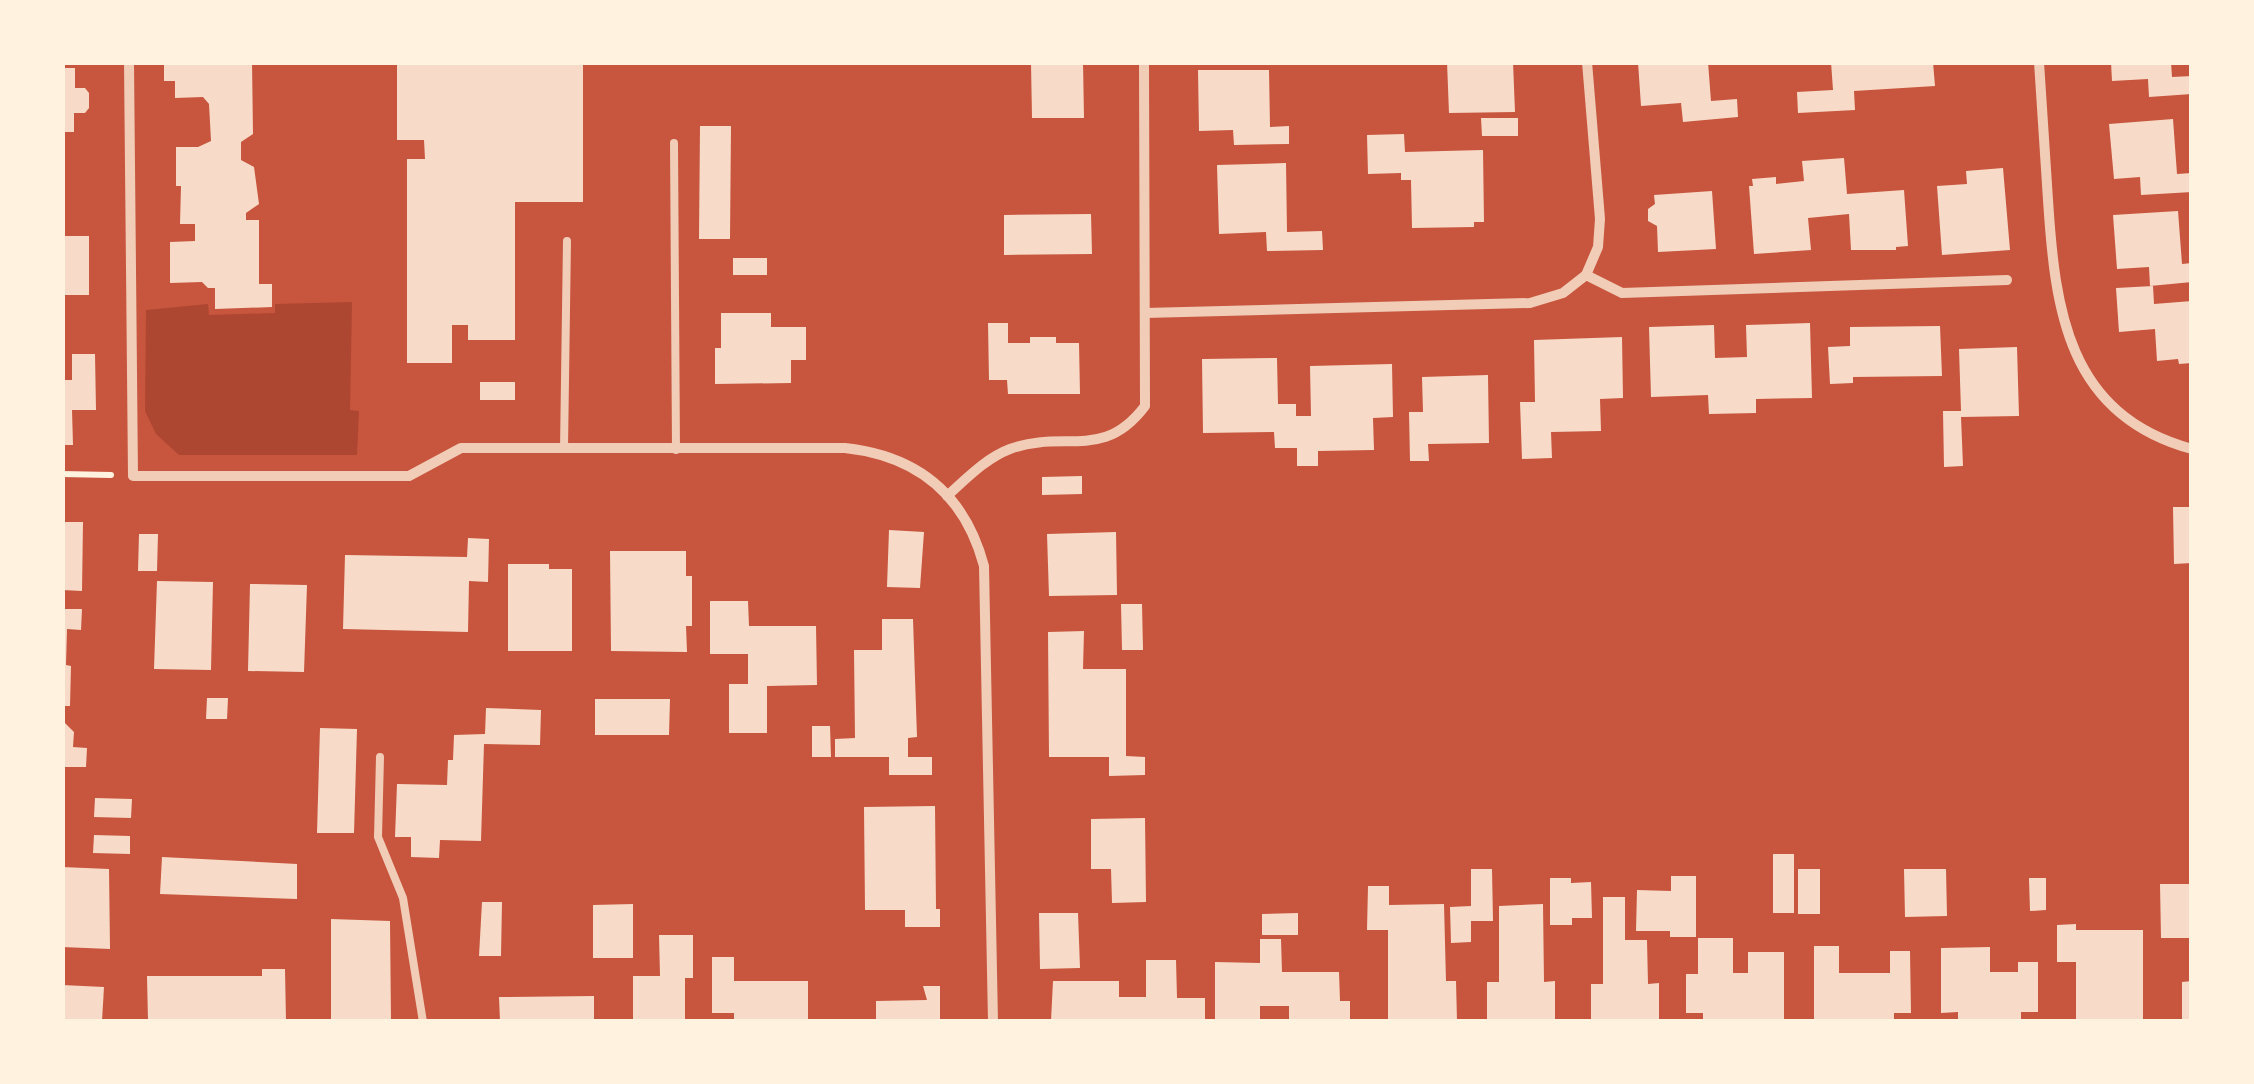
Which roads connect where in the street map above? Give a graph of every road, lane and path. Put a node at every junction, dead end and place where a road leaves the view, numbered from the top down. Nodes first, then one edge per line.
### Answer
1 (129, 62) edge
2 (1144, 62) edge
3 (1587, 62) edge
4 (2039, 62) edge
5 (674, 142) dead end
6 (567, 240) dead end
7 (1586, 275) junction
8 (2007, 280) dead end
9 (1144, 314) junction
10 (564, 449) junction
11 (2192, 449) edge
12 (676, 450) junction
13 (62, 474) edge
14 (133, 476) junction
15 (947, 496) junction
16 (380, 758) dead end
17 (423, 1022) edge
18 (993, 1022) edge

1 - 14 street
2 - 9 street
3 - 7 street
4 - 11 street
5 - 12 lane
6 - 10 lane
7 - 8 street
7 - 9 street
9 - 15 street
10 - 12 street
10 - 14 street
12 - 15 street
13 - 14 path
15 - 18 street
16 - 17 lane

